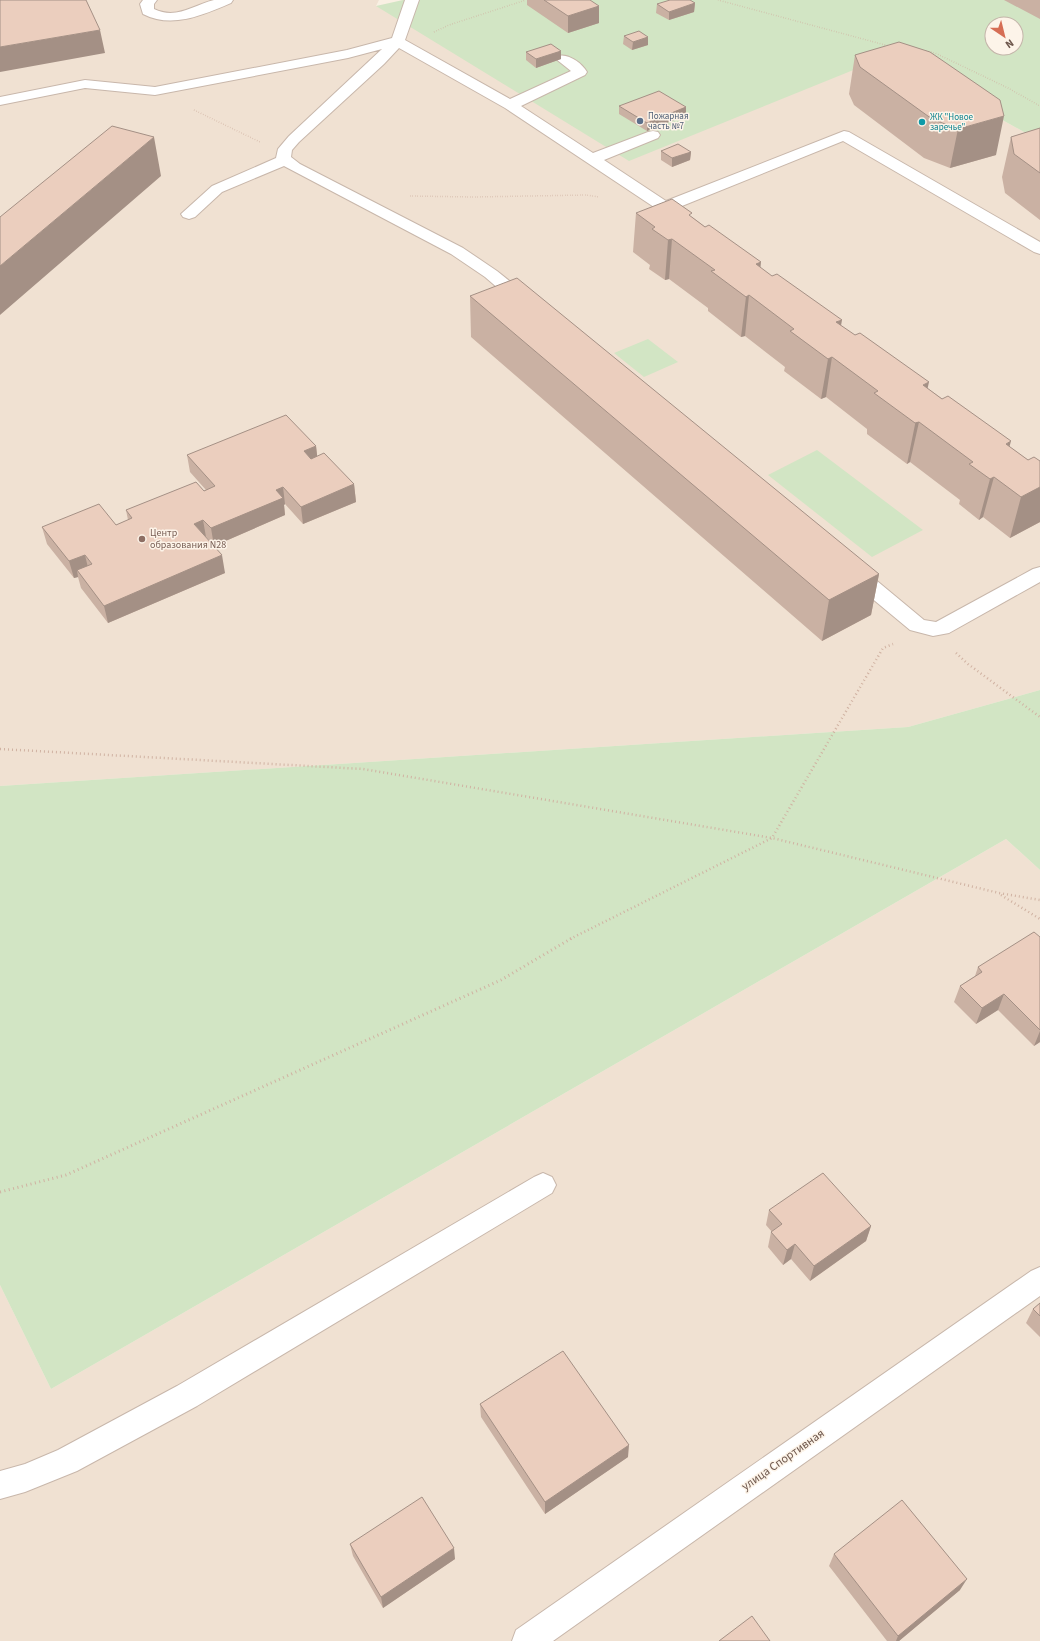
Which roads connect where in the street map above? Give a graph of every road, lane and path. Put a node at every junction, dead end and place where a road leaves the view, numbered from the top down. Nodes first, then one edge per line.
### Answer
1 (150, 0) edge
2 (226, 0) edge
3 (412, 0) edge
4 (526, 0) edge
5 (718, 0) edge
6 (403, 43) junction
7 (891, 47) edge
8 (920, 51) edge
9 (562, 59) edge
10 (155, 91) junction
11 (0, 101) edge
12 (510, 105) junction
13 (1040, 106) edge
14 (653, 135) dead end
15 (284, 157) junction
16 (593, 159) junction
17 (403, 196) dead end
18 (600, 198) dead end
19 (666, 207) junction
20 (188, 214) dead end
21 (698, 230) edge
22 (1040, 257) edge
23 (539, 314) edge
24 (838, 560) edge
25 (1040, 574) edge
26 (929, 629) junction
27 (1040, 717) edge
28 (0, 749) edge
29 (772, 838) junction
30 (999, 893) junction
31 (1040, 900) edge
32 (1040, 919) edge
33 (543, 1185) dead end
34 (0, 1192) edge
35 (1040, 1280) edge
36 (0, 1485) edge
37 (526, 1641) edge

1 - 2 lane
3 - 6 lane
4 - 6 path
5 - 7 path
6 - 10 lane
6 - 12 lane
6 - 15 lane
8 - 13 path
9 - 12 lane
10 - 11 lane
10 - 15 path
12 - 16 lane
14 - 16 lane
15 - 20 lane
15 - 23 lane
16 - 19 lane
17 - 18 path
19 - 21 lane
19 - 22 lane
24 - 26 lane
25 - 26 lane
26 - 27 path
26 - 29 path
28 - 29 path
29 - 30 path
29 - 34 path
30 - 31 path
30 - 32 path
33 - 36 lane
35 - 37 lane, улица Спортивная

